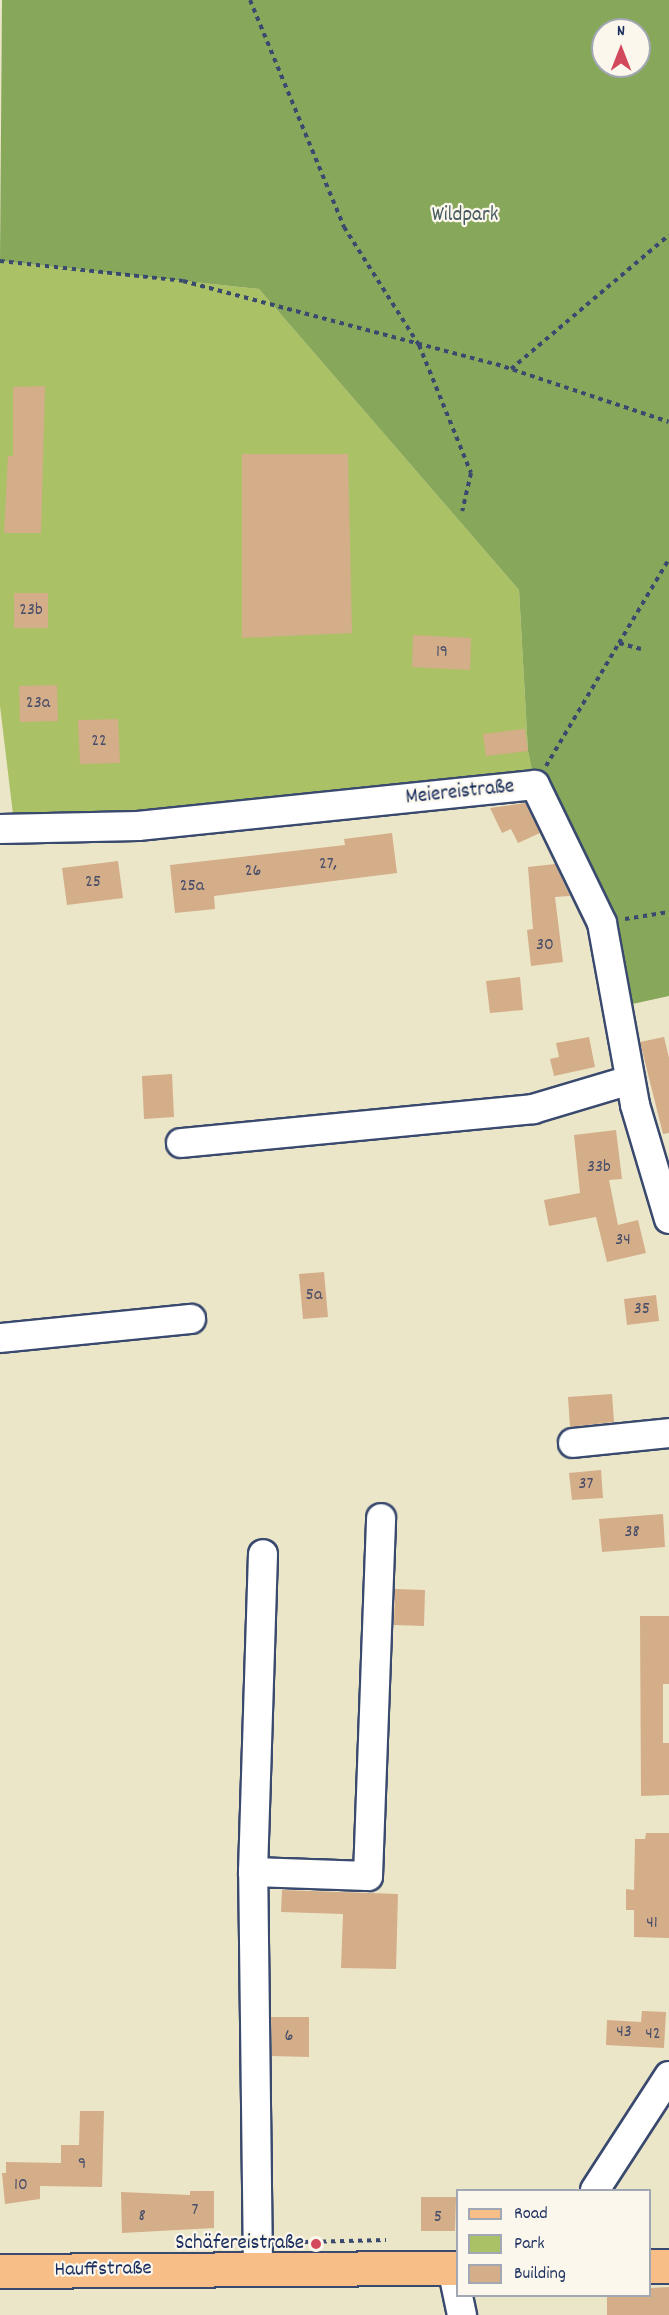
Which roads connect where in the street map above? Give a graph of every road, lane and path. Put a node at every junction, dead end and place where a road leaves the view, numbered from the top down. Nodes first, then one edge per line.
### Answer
1 (250, 0) edge
2 (669, 236) edge
3 (0, 261) edge
4 (419, 345) junction
5 (511, 369) junction
6 (669, 422) edge
7 (462, 511) dead end
8 (669, 559) edge
9 (619, 643) junction
10 (641, 649) dead end
11 (535, 785) junction
12 (0, 829) edge
13 (669, 912) edge
14 (602, 923) junction
15 (630, 1080) junction
16 (181, 1143) dead end
17 (669, 1219) edge
18 (191, 1319) dead end
19 (0, 1338) edge
20 (669, 1433) edge
21 (573, 1443) dead end
22 (381, 1518) dead end
23 (263, 1554) dead end
24 (254, 1872) junction
25 (669, 2076) edge
26 (596, 2189) edge
27 (378, 2238) dead end
28 (308, 2239) dead end
29 (651, 2266) edge
30 (669, 2266) edge
31 (258, 2268) junction
32 (455, 2268) edge
33 (0, 2271) edge
34 (459, 2297) edge
35 (462, 2315) edge

1 - 4 path
2 - 5 path
3 - 4 path
4 - 5 path
4 - 7 path
5 - 6 path
8 - 9 path
9 - 10 path
9 - 11 path
11 - 12 street, Meiereistraße
11 - 14 street, Meiereistraße
13 - 14 path
14 - 15 street, Meiereistraße
15 - 16 street
15 - 17 street, Meiereistraße
18 - 19 street
20 - 21 street
22 - 24 street
23 - 24 street
24 - 31 street
25 - 26 street
27 - 28 path
29 - 30 main road
31 - 32 main road, Hauffstraße
31 - 33 main road, Hauffstraße
34 - 35 street

